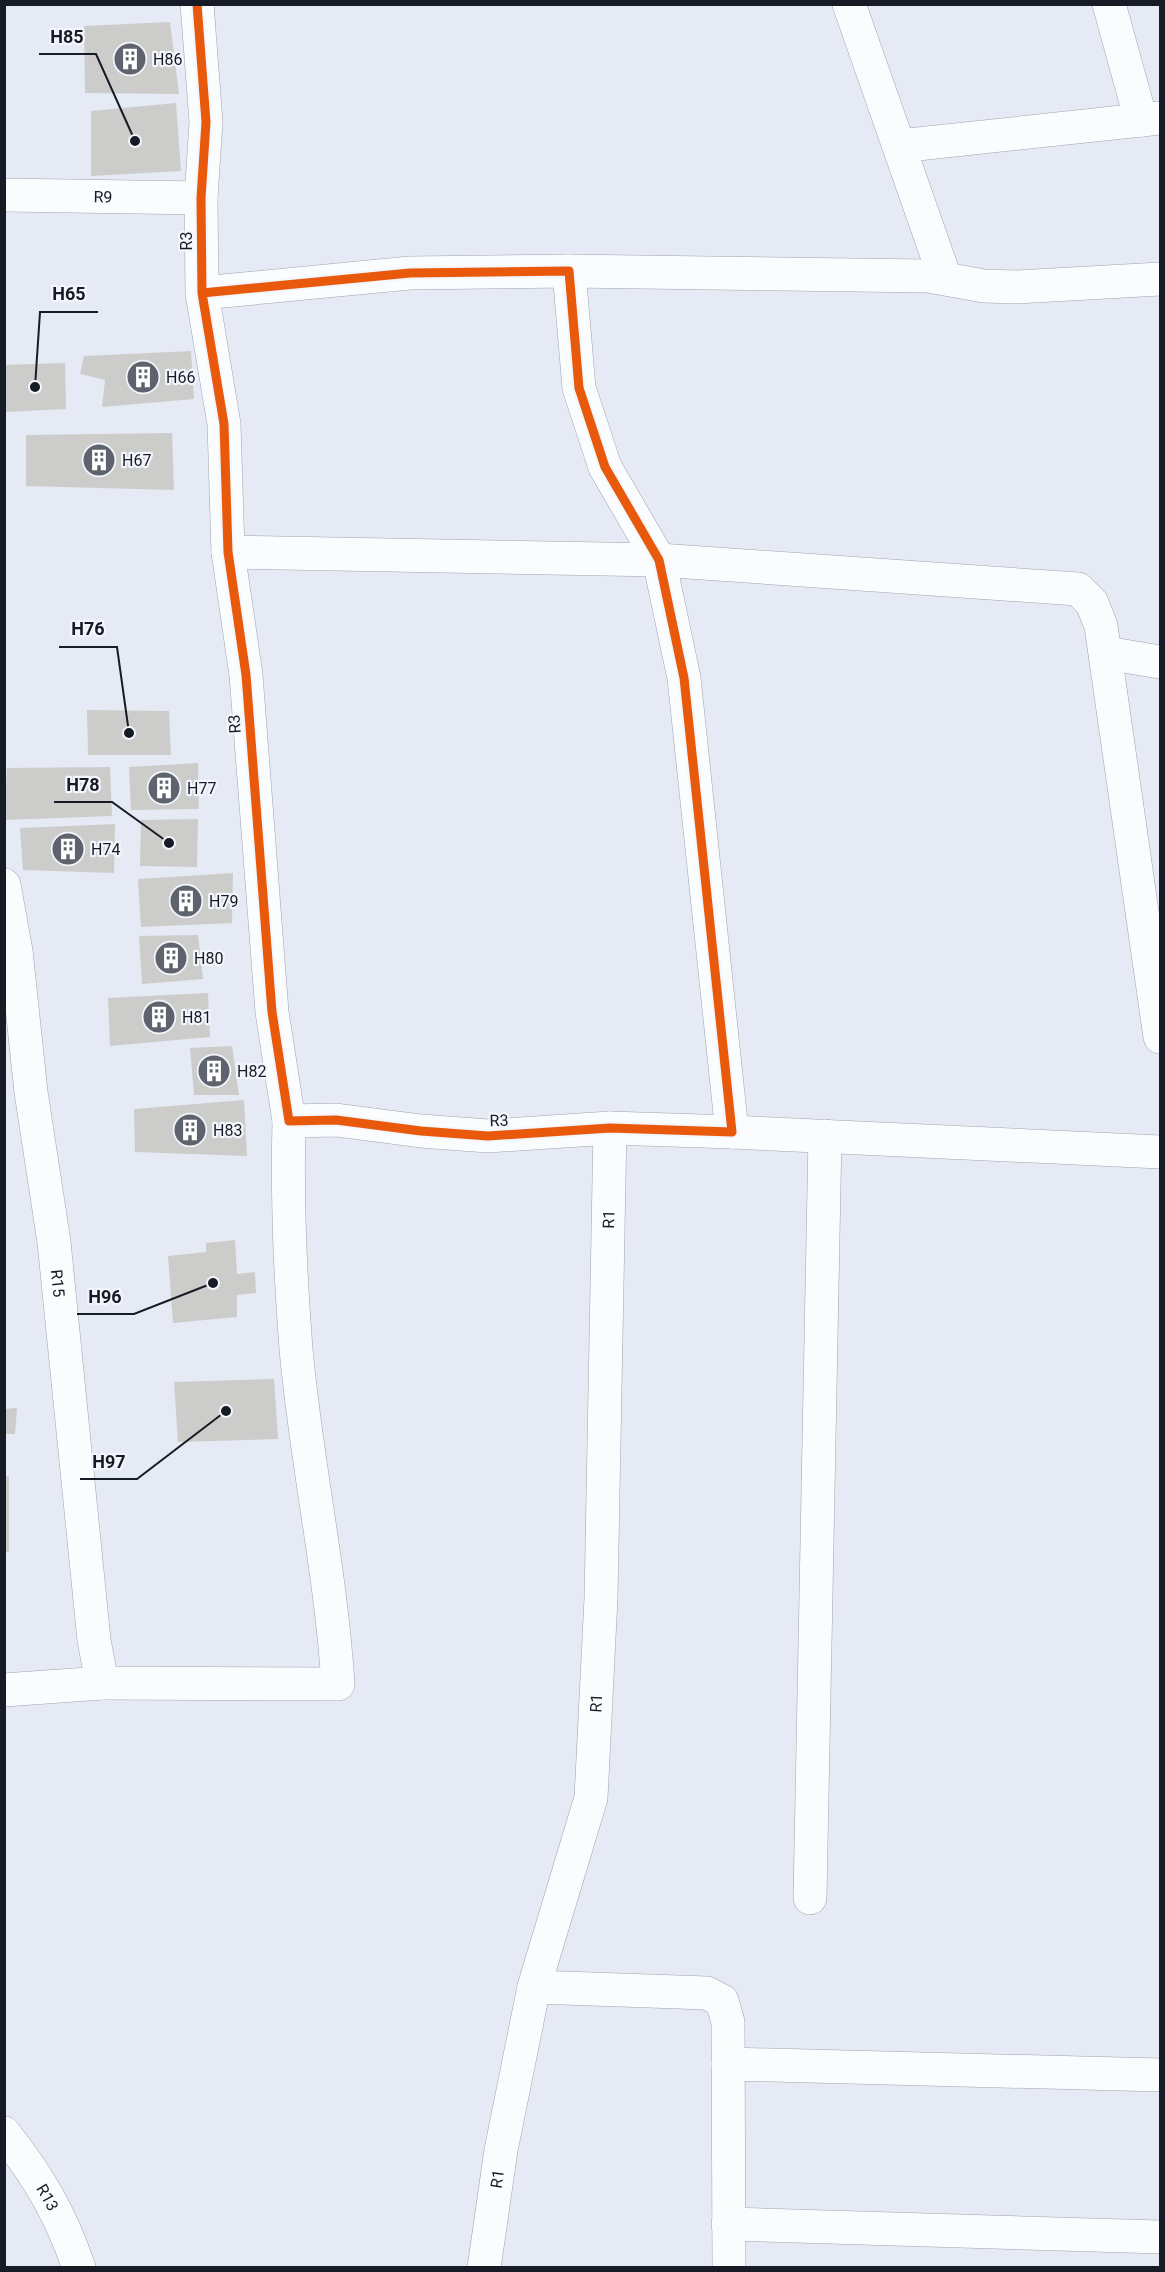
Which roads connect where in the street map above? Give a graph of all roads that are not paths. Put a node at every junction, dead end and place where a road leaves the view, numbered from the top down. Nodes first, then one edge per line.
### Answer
1 (197, 4) edge
2 (849, 4) edge
3 (1108, 4) edge
4 (1151, 119) edge
5 (899, 146) junction
6 (4, 195) edge
7 (201, 198) junction
8 (569, 271) junction
9 (945, 278) junction
10 (1161, 279) edge
11 (202, 293) junction
12 (228, 552) junction
13 (659, 560) junction
14 (1106, 653) junction
15 (1161, 662) edge
16 (4, 885) edge
17 (1161, 1037) edge
18 (288, 1121) junction
19 (610, 1128) junction
20 (732, 1132) junction
21 (825, 1136) junction
22 (1161, 1152) edge
23 (102, 1683) junction
24 (4, 1689) edge
25 (810, 1898) dead end
26 (534, 1987) junction
27 (728, 2064) junction
28 (1161, 2075) edge
29 (4, 2133) edge
30 (728, 2224) junction
31 (1161, 2237) edge
32 (79, 2268) edge
33 (484, 2268) edge
34 (729, 2268) edge

1 - 7 street, R3
2 - 5 street
3 - 4 street
4 - 5 street
5 - 9 street
6 - 7 street, R9
7 - 11 street, R3
8 - 9 street
8 - 11 street
8 - 13 street
9 - 10 street
11 - 12 street, R3
12 - 13 street
12 - 18 street, R3
13 - 14 street
13 - 20 street
14 - 15 street
14 - 17 street
16 - 23 street, R15
18 - 19 street, R3
18 - 23 street
19 - 20 street, R3
19 - 26 street, R1
20 - 21 street, R3
21 - 22 street, R3
21 - 25 street
23 - 24 street
26 - 27 street
26 - 33 street, R1
27 - 28 street
27 - 30 street
29 - 32 street, R13
30 - 31 street
30 - 34 street

